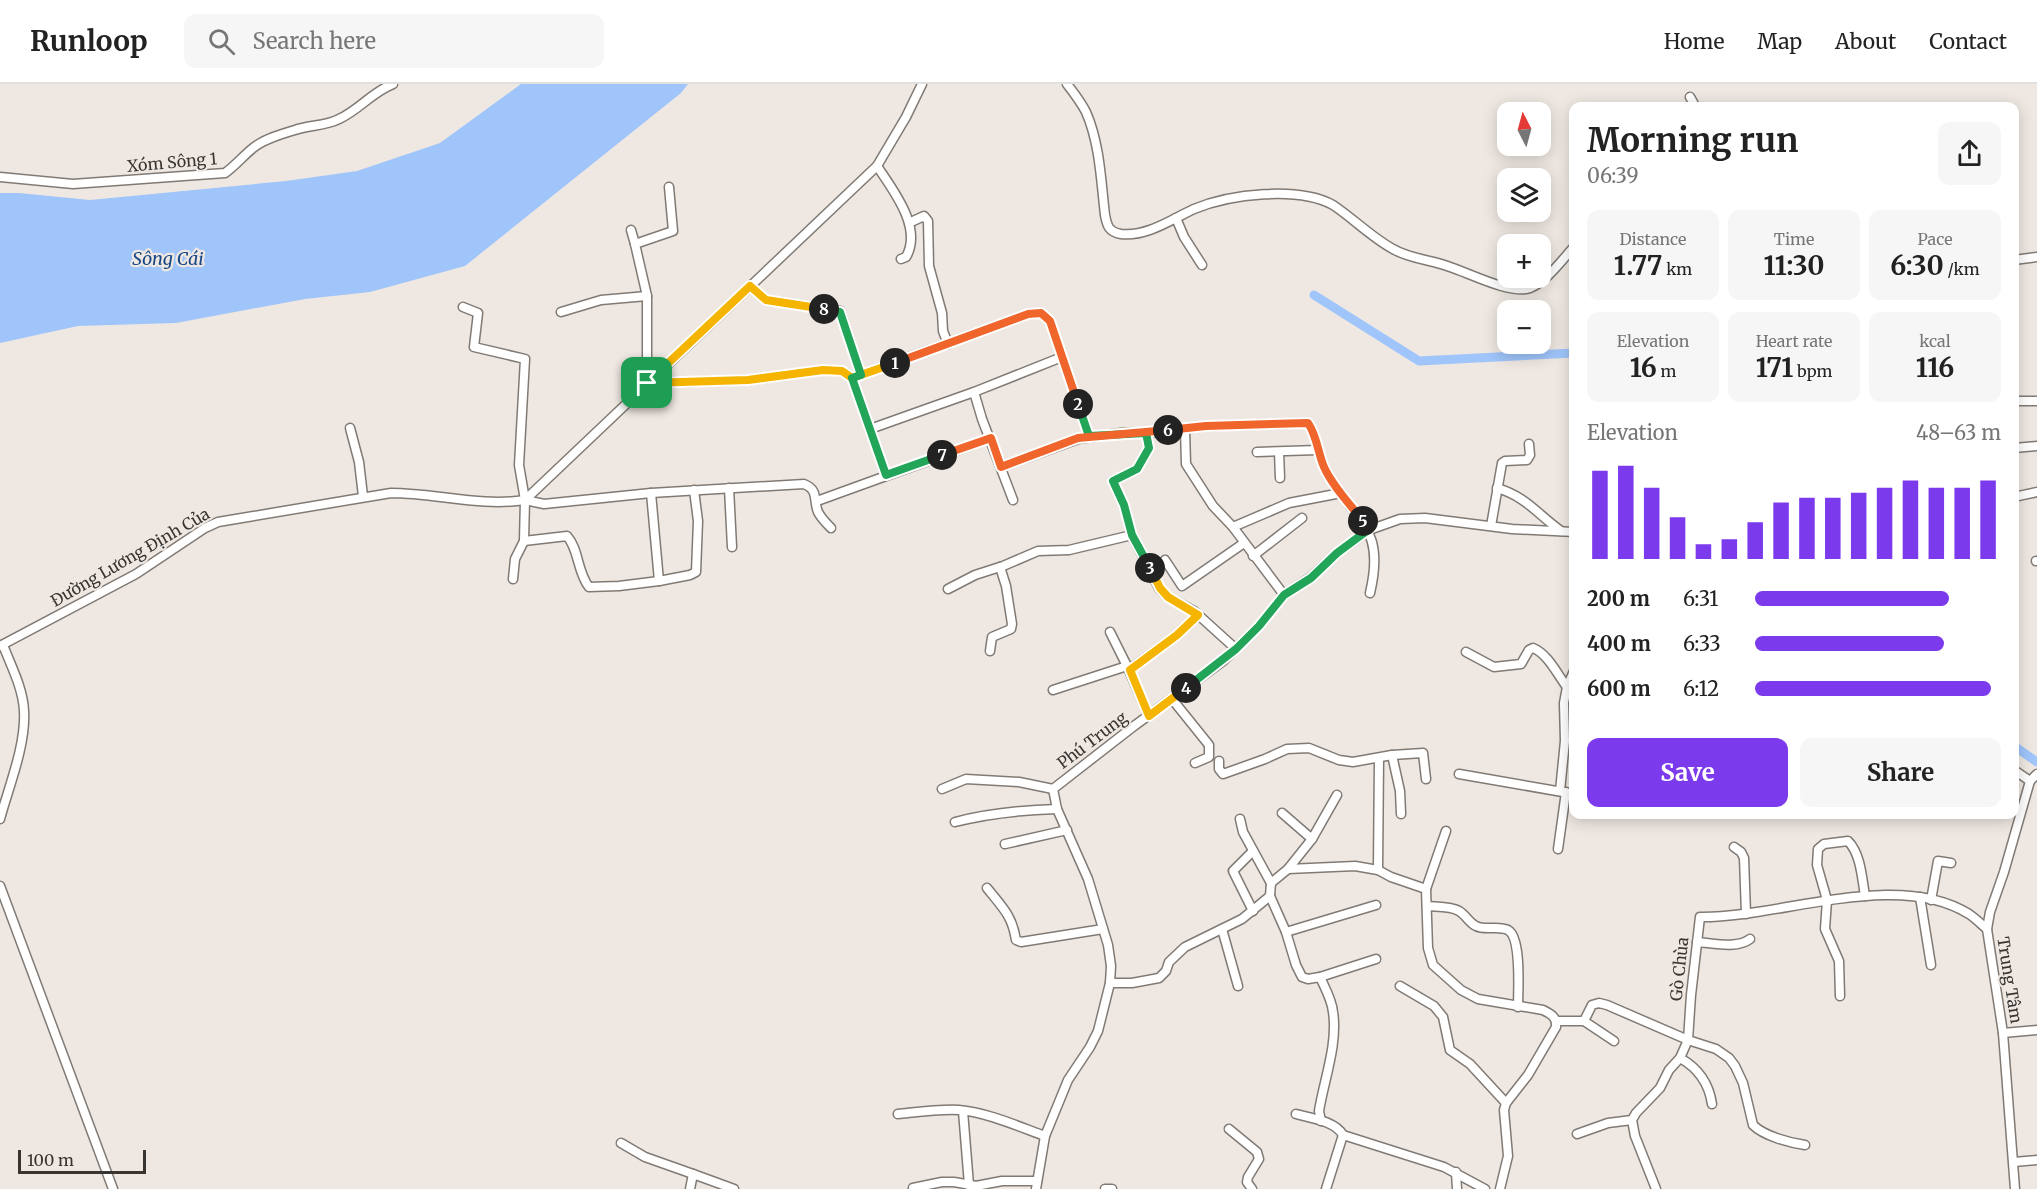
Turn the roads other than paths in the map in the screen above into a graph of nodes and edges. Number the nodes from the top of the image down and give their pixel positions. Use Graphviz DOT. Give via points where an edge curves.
graph roads {
  1 [pos="393,84"];
  2 [pos="921,84"];
  3 [pos="1067,84"];
  4 [pos="378,87"];
  5 [pos="1690,97"];
  6 [pos="1693,102"];
  7 [pos="877,166"];
  8 [pos="0,177"];
  9 [pos="669,187"];
  10 [pos="1176,218"];
  11 [pos="910,222"];
  12 [pos="631,230"];
  13 [pos="635,244"];
  14 [pos="1569,252"];
  15 [pos="2037,257"];
  16 [pos="901,259"];
  17 [pos="2019,259"];
  18 [pos="1202,265"];
  19 [pos="750,286"];
  20 [pos="647,296"];
  21 [pos="464,307"];
  22 [pos="561,312"];
  23 [pos="948,344"];
  24 [pos="1062,357"];
  25 [pos="856,377"];
  26 [pos="647,383"];
  27 [pos="974,392"];
  28 [pos="2019,401"];
  29 [pos="2037,401"];
  30 [pos="350,428"];
  31 [pos="870,429"];
  32 [pos="1185,429"];
  33 [pos="1146,433"];
  34 [pos="1089,436"];
  35 [pos="991,438"];
  36 [pos="1529,444"];
  37 [pos="2037,446"];
  38 [pos="2019,448"];
  39 [pos="1318,450"];
  40 [pos="1257,452"];
  41 [pos="1279,452"];
  42 [pos="1001,467"];
  43 [pos="886,475"];
  44 [pos="1280,478"];
  45 [pos="729,488"];
  46 [pos="1497,488"];
  47 [pos="694,490"];
  48 [pos="2037,492"];
  49 [pos="651,493"];
  50 [pos="1341,493"];
  51 [pos="363,496"];
  52 [pos="2019,496"];
  53 [pos="525,500"];
  54 [pos="1013,500"];
  55 [pos="817,501"];
  56 [pos="1302,518"];
  57 [pos="1491,526"];
  58 [pos="1233,527"];
  59 [pos="831,528"];
  60 [pos="1368,530"];
  61 [pos="1562,531"];
  62 [pos="1569,532"];
  63 [pos="1132,535"];
  64 [pos="524,541"];
  65 [pos="1244,543"];
  66 [pos="732,547"];
  67 [pos="1253,556"];
  68 [pos="1165,560"];
  69 [pos="1000,567"];
  70 [pos="513,579"];
  71 [pos="659,581"];
  72 [pos="948,589"];
  73 [pos="1370,593"];
  74 [pos="1284,595"];
  75 [pos="1198,615"];
  76 [pos="1110,632"];
  77 [pos="1,647"];
  78 [pos="1236,649"];
  79 [pos="990,651"];
  80 [pos="1466,652"];
  81 [pos="1128,668"];
  82 [pos="1569,682"];
  83 [pos="1567,687"];
  84 [pos="1053,690"];
  85 [pos="1172,699"];
  86 [pos="1149,716"];
  87 [pos="1392,755"];
  88 [pos="1379,758"];
  89 [pos="1220,761"];
  90 [pos="1196,763"];
  91 [pos="2019,772"];
  92 [pos="1460,774"];
  93 [pos="2034,777"];
  94 [pos="1426,779"];
  95 [pos="942,789"];
  96 [pos="1053,789"];
  97 [pos="1566,792"];
  98 [pos="1337,795"];
  99 [pos="1058,809"];
  100 [pos="1282,813"];
  101 [pos="1401,814"];
  102 [pos="0,819"];
  103 [pos="1240,819"];
  104 [pos="955,822"];
  105 [pos="1067,830"];
  106 [pos="1446,831"];
  107 [pos="1312,839"];
  108 [pos="1005,844"];
  109 [pos="1734,847"];
  110 [pos="1558,849"];
  111 [pos="1253,851"];
  112 [pos="1952,863"];
  113 [pos="1288,869"];
  114 [pos="1378,870"];
  115 [pos="1271,883"];
  116 [pos="0,886"];
  117 [pos="987,888"];
  118 [pos="1426,889"];
  119 [pos="1270,896"];
  120 [pos="1865,896"];
  121 [pos="1920,897"];
  122 [pos="1827,900"];
  123 [pos="1931,900"];
  124 [pos="1376,905"];
  125 [pos="1427,906"];
  126 [pos="1253,911"];
  127 [pos="1746,915"];
  128 [pos="1104,929"];
  129 [pos="1222,929"];
  130 [pos="1987,929"];
  131 [pos="1286,932"];
  132 [pos="1750,939"];
  133 [pos="1697,942"];
  134 [pos="1377,959"];
  135 [pos="1931,965"];
  136 [pos="1320,977"];
  137 [pos="1110,983"];
  138 [pos="1238,986"];
  139 [pos="1400,986"];
  140 [pos="1840,996"];
  141 [pos="1518,1007"];
  142 [pos="1557,1021"];
  143 [pos="1584,1021"];
  144 [pos="2037,1030"];
  145 [pos="2003,1033"];
  146 [pos="1688,1040"];
  147 [pos="1614,1041"];
  148 [pos="1680,1058"];
  149 [pos="1506,1103"];
  150 [pos="1712,1104"];
  151 [pos="963,1110"];
  152 [pos="898,1114"];
  153 [pos="1296,1114"];
  154 [pos="1632,1120"];
  155 [pos="1321,1121"];
  156 [pos="1229,1129"];
  157 [pos="1577,1134"];
  158 [pos="1343,1135"];
  159 [pos="1045,1136"];
  160 [pos="621,1143"];
  161 [pos="1805,1145"];
  162 [pos="2037,1160"];
  163 [pos="2013,1162"];
  164 [pos="1456,1172"];
  165 [pos="693,1174"];
  166 [pos="969,1185"];
  167 [pos="1036,1185"];
  168 [pos="912,1188"];
  169 [pos="113,1189"];
  170 [pos="690,1189"];
  171 [pos="734,1189"];
  172 [pos="1105,1189"];
  173 [pos="1112,1189"];
  174 [pos="1252,1189"];
  175 [pos="1326,1189"];
  176 [pos="1457,1189"];
  177 [pos="1485,1189"];
  178 [pos="1500,1189"];
  179 [pos="1656,1189"];
  180 [pos="2015,1189"];
  1 -- 4 [label="street, Xóm Sông 1"];
  2 -- 7 [label="street"];
  3 -- 10 [label="street" via="1084,109 1095,141 1107,227 1122,234 1135,233"];
  4 -- 8 [label="street, Xóm Sông 1" via="350,113 332,123 298,128 261,143 225,173 73,184"];
  5 -- 6 [label="street"];
  7 -- 11 [label="street"];
  7 -- 19 [label="street"];
  9 -- 13 [label="street" via="673,231"];
  10 -- 14 [label="street" via="1197,208 1243,197 1284,194 1324,200 1393,249 1522,290 1539,282"];
  10 -- 18 [label="street"];
  11 -- 16 [label="street" via="910,250"];
  11 -- 23 [label="street" via="924,216 928,220 929,266"];
  12 -- 13 [label="street"];
  13 -- 20 [label="street"];
  15 -- 17 [label="street"];
  19 -- 25 [label="street" via="766,300 840,312"];
  19 -- 26 [label="street"];
  20 -- 22 [label="street" via="601,300"];
  20 -- 26 [label="street"];
  21 -- 53 [label="street" via="478,313 474,347 525,359 519,465"];
  23 -- 24 [label="street" via="1028,314 1041,313 1050,321"];
  23 -- 25 [label="street"];
  24 -- 27 [label="street"];
  24 -- 34 [label="street"];
  25 -- 26 [label="street" via="823,370 748,380"];
  25 -- 31 [label="street"];
  26 -- 53 [label="street"];
  27 -- 31 [label="street"];
  27 -- 35 [label="street"];
  28 -- 29 [label="street"];
  30 -- 51 [label="street" via="360,462"];
  31 -- 43 [label="street"];
  32 -- 33 [label="street"];
  32 -- 39 [label="street" via="1308,423"];
  32 -- 58 [label="street" via="1186,464 1212,506"];
  33 -- 34 [label="street"];
  33 -- 63 [label="street" via="1149,448 1137,469 1113,481"];
  34 -- 42 [label="street"];
  35 -- 42 [label="street"];
  35 -- 43 [label="street"];
  36 -- 46 [label="street" via="1527,460 1502,464"];
  37 -- 38 [label="street"];
  39 -- 41 [label="street"];
  39 -- 50 [label="street" via="1325,470"];
  40 -- 41 [label="street"];
  41 -- 44 [label="street"];
  42 -- 54 [label="street"];
  43 -- 55 [label="street"];
  45 -- 47 [label="street, Đường Lương Định Của"];
  45 -- 55 [label="street, Đường Lương Định Của" via="804,484 816,494"];
  45 -- 66 [label="street"];
  46 -- 57 [label="street"];
  46 -- 61 [label="street" via="1514,493"];
  47 -- 49 [label="street, Đường Lương Định Của"];
  47 -- 71 [label="street" via="698,521 696,572"];
  48 -- 52 [label="street"];
  49 -- 53 [label="street, Đường Lương Định Của" via="543,504"];
  49 -- 71 [label="street"];
  50 -- 58 [label="street" via="1289,503"];
  50 -- 60 [label="street"];
  51 -- 53 [label="street, Đường Lương Định Của" via="412,493 492,502"];
  51 -- 77 [label="street, Đường Lương Định Của" via="218,522 136,574"];
  53 -- 64 [label="street"];
  55 -- 59 [label="street" via="820,517"];
  56 -- 67 [label="street"];
  57 -- 60 [label="street, Phú Trung" via="1411,518 1389,521"];
  57 -- 61 [label="street, Phú Trung"];
  58 -- 65 [label="street"];
  60 -- 73 [label="street" via="1376,555"];
  60 -- 74 [label="street, Phú Trung" via="1311,578"];
  61 -- 62 [label="street, Phú Trung"];
  63 -- 69 [label="street" via="1069,550 1038,551"];
  63 -- 75 [label="street" via="1160,588"];
  64 -- 70 [label="street" via="515,559"];
  64 -- 71 [label="street" via="567,536 589,587"];
  65 -- 67 [label="street"];
  65 -- 68 [label="street" via="1182,586"];
  67 -- 74 [label="street"];
  69 -- 72 [label="street"];
  69 -- 79 [label="street" via="1012,624 1011,629 992,637"];
  74 -- 78 [label="street, Phú Trung"];
  75 -- 78 [label="street"];
  75 -- 81 [label="street" via="1177,635"];
  76 -- 81 [label="street"];
  77 -- 102 [label="street" via="20,690 24,711 22,737"];
  78 -- 85 [label="street, Phú Trung"];
  80 -- 83 [label="street" via="1497,667 1521,664 1529,650 1536,649"];
  81 -- 84 [label="street"];
  81 -- 86 [label="street"];
  82 -- 83 [label="street"];
  83 -- 97 [label="street"];
  85 -- 86 [label="street, Phú Trung"];
  85 -- 90 [label="street" via="1209,745 1209,758"];
  86 -- 96 [label="street, Phú Trung"];
  87 -- 88 [label="street"];
  87 -- 94 [label="street" via="1424,753"];
  87 -- 101 [label="street"];
  88 -- 89 [label="street" via="1353,762 1309,748 1287,749 1223,774"];
  88 -- 114 [label="street"];
  91 -- 93 [label="street"];
  92 -- 97 [label="street"];
  93 -- 130 [label="street, Trung Tâm"];
  95 -- 96 [label="street" via="966,779 1019,782"];
  96 -- 99 [label="street, Phú Trung"];
  97 -- 110 [label="street"];
  98 -- 107 [label="street"];
  99 -- 104 [label="street" via="998,813"];
  99 -- 105 [label="street, Phú Trung"];
  100 -- 107 [label="street"];
  103 -- 111 [label="street"];
  105 -- 108 [label="street"];
  105 -- 128 [label="street, Phú Trung"];
  106 -- 118 [label="street"];
  107 -- 113 [label="street"];
  109 -- 127 [label="street" via="1744,858"];
  111 -- 115 [label="street"];
  111 -- 126 [label="street" via="1233,871"];
  112 -- 123 [label="street" via="1938,861"];
  113 -- 114 [label="street" via="1355,866"];
  113 -- 115 [label="street"];
  114 -- 118 [label="street"];
  115 -- 119 [label="street"];
  116 -- 169 [label="street"];
  117 -- 128 [label="street" via="1010,916 1016,940 1021,942"];
  118 -- 125 [label="street"];
  119 -- 126 [label="street"];
  119 -- 131 [label="street"];
  120 -- 121 [label="street, Gò Chùa"];
  120 -- 122 [label="street, Gò Chùa"];
  120 -- 122 [label="street" via="1851,843 1824,844 1818,849 1817,865"];
  121 -- 123 [label="street, Gò Chùa"];
  121 -- 135 [label="street"];
  122 -- 127 [label="street, Gò Chùa"];
  122 -- 140 [label="street" via="1826,929 1839,961"];
  123 -- 130 [label="street, Gò Chùa" via="1970,914"];
  124 -- 131 [label="street"];
  125 -- 141 [label="street" via="1428,948 1433,965 1473,997"];
  125 -- 141 [label="street" via="1457,909 1475,926 1512,934 1516,941"];
  126 -- 129 [label="street"];
  127 -- 133 [label="street, Gò Chùa" via="1700,918"];
  128 -- 137 [label="street, Phú Trung" via="1110,954"];
  129 -- 137 [label="street" via="1185,947 1159,978"];
  129 -- 138 [label="street"];
  130 -- 145 [label="street, Trung Tâm"];
  131 -- 136 [label="street" via="1302,977"];
  132 -- 133 [label="street" via="1737,944"];
  133 -- 146 [label="street, Gò Chùa"];
  134 -- 136 [label="street"];
  136 -- 155 [label="street" via="1330,1000 1334,1026 1319,1111"];
  137 -- 159 [label="street, Phú Trung" via="1098,1031 1068,1080"];
  139 -- 149 [label="street" via="1434,1005 1443,1017 1450,1050 1470,1064"];
  141 -- 142 [label="street" via="1544,1010"];
  142 -- 143 [label="street"];
  142 -- 149 [label="street" via="1528,1075"];
  143 -- 146 [label="street" via="1592,1005 1607,1005"];
  143 -- 147 [label="street"];
  144 -- 145 [label="street"];
  145 -- 163 [label="street, Trung Tâm"];
  146 -- 148 [label="street, Gò Chùa"];
  146 -- 161 [label="street" via="1716,1049 1729,1058 1743,1083 1758,1130"];
  148 -- 150 [label="street" via="1701,1076"];
  148 -- 154 [label="street, Gò Chùa" via="1654,1097"];
  149 -- 178 [label="street" via="1508,1156"];
  151 -- 152 [label="street"];
  151 -- 159 [label="street"];
  151 -- 166 [label="street"];
  153 -- 155 [label="street"];
  154 -- 157 [label="street" via="1608,1123"];
  154 -- 179 [label="street"];
  155 -- 158 [label="street" via="1340,1129"];
  156 -- 174 [label="street" via="1260,1159 1248,1177"];
  158 -- 164 [label="street"];
  158 -- 175 [label="street"];
  159 -- 167 [label="street, Phú Trung"];
  160 -- 165 [label="street" via="645,1157"];
  162 -- 163 [label="street"];
  163 -- 180 [label="street, Trung Tâm"];
  164 -- 176 [label="street"];
  164 -- 177 [label="street"];
  165 -- 170 [label="street"];
  165 -- 171 [label="street"];
  166 -- 167 [label="street" via="1002,1181"];
  166 -- 168 [label="street" via="942,1182"];
  172 -- 173 [label="street"];
}
